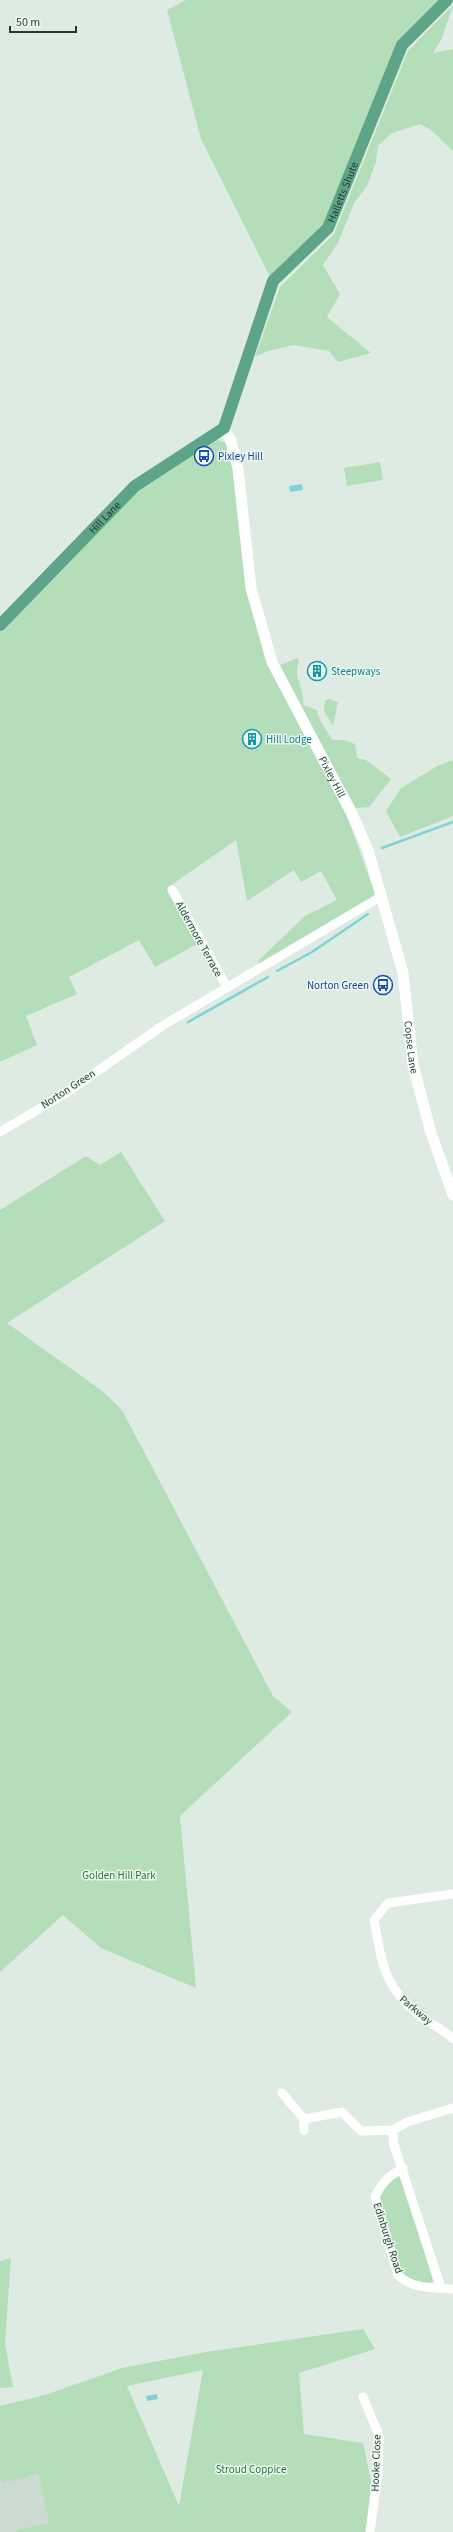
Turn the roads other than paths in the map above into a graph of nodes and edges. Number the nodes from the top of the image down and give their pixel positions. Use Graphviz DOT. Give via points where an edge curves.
graph roads {
  1 [pos="447,0"];
  2 [pos="224,428"];
  3 [pos="0,626"];
  4 [pos="172,890"];
  5 [pos="382,896"];
  6 [pos="227,987"];
  7 [pos="0,1132"];
  8 [pos="453,1195"];
  9 [pos="453,1894"];
  10 [pos="453,2039"];
  11 [pos="282,2093"];
  12 [pos="453,2108"];
  13 [pos="304,2119"];
  14 [pos="304,2130"];
  15 [pos="393,2130"];
  16 [pos="403,2168"];
  17 [pos="441,2288"];
  18 [pos="453,2289"];
  19 [pos="363,2397"];
  20 [pos="370,2532"];
  1 -- 2 [label="main road, Halletts Shute" via="402,45 328,228 273,281"];
  2 -- 3 [label="main road, Hill Lane" via="134,486"];
  2 -- 5 [label="street, Pixley Hill" via="231,441 238,469 251,588 272,662 352,814 368,850"];
  4 -- 6 [label="street, Aldermore Terrace"];
  5 -- 6 [label="street, Norton Green"];
  5 -- 8 [label="street, Copse Lane" via="403,973 413,1065 431,1133"];
  6 -- 7 [label="street, Norton Green" via="162,1026 66,1093"];
  9 -- 10 [label="street, Parkway" via="388,1903 374,1920 382,1963 395,1992 421,2017"];
  11 -- 13 [label="street"];
  12 -- 15 [label="street" via="407,2122"];
  13 -- 14 [label="street"];
  13 -- 15 [label="street" via="342,2112 362,2131"];
  15 -- 16 [label="street" via="393,2142"];
  16 -- 17 [label="street"];
  16 -- 17 [label="street, Edinburgh Road" via="388,2176 380,2185 375,2197 398,2275 404,2281"];
  17 -- 18 [label="street, Edinburgh Road"];
  19 -- 20 [label="street, Hooke Close" via="379,2435 378,2473"];
}
